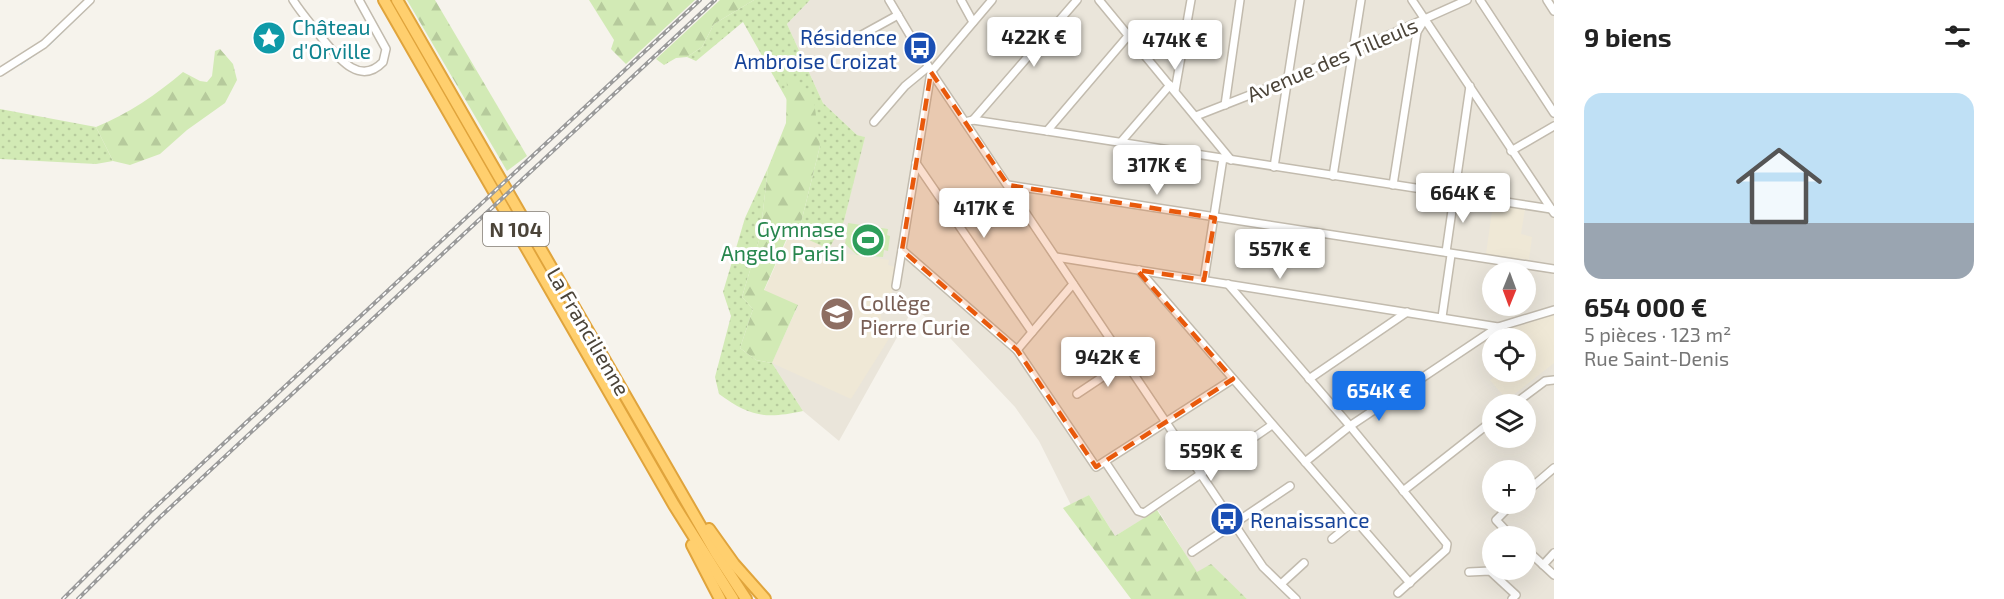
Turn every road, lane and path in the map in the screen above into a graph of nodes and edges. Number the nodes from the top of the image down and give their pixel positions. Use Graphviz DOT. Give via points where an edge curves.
graph roads {
  1 [pos="90,0"];
  2 [pos="293,0"];
  3 [pos="359,0"];
  4 [pos="384,0"];
  5 [pos="397,0"];
  6 [pos="889,0"];
  7 [pos="961,0"];
  8 [pos="992,0"];
  9 [pos="1077,0"];
  10 [pos="1099,0"];
  11 [pos="1190,0"];
  12 [pos="1240,0"];
  13 [pos="1300,0"];
  14 [pos="1361,0"];
  15 [pos="1412,0"];
  16 [pos="1467,0"];
  17 [pos="1480,0"];
  18 [pos="1547,0"];
  19 [pos="1554,11"];
  20 [pos="898,15"];
  21 [pos="1425,19"];
  22 [pos="973,22"];
  23 [pos="1128,36"];
  24 [pos="849,42"];
  25 [pos="1353,51"];
  26 [pos="930,70"];
  27 [pos="0,72"];
  28 [pos="1288,80"];
  29 [pos="1470,86"];
  30 [pos="1172,88"];
  31 [pos="1225,105"];
  32 [pos="1554,113"];
  33 [pos="1196,116"];
  34 [pos="969,121"];
  35 [pos="874,122"];
  36 [pos="1554,126"];
  37 [pos="1047,131"];
  38 [pos="1120,143"];
  39 [pos="1511,151"];
  40 [pos="1227,159"];
  41 [pos="916,163"];
  42 [pos="1274,167"];
  43 [pos="1333,176"];
  44 [pos="1393,185"];
  45 [pos="1008,186"];
  46 [pos="1454,195"];
  47 [pos="1552,211"];
  48 [pos="1215,218"];
  49 [pos="902,250"];
  50 [pos="1449,253"];
  51 [pos="1056,257"];
  52 [pos="1554,269"];
  53 [pos="1139,270"];
  54 [pos="1204,280"];
  55 [pos="1073,284"];
  56 [pos="1228,284"];
  57 [pos="896,286"];
  58 [pos="1554,310"];
  59 [pos="1407,312"];
  60 [pos="1442,317"];
  61 [pos="1498,327"];
  62 [pos="1032,333"];
  63 [pos="1017,350"];
  64 [pos="1125,362"];
  65 [pos="1233,379"];
  66 [pos="1309,379"];
  67 [pos="1554,380"];
  68 [pos="1077,394"];
  69 [pos="1528,394"];
  70 [pos="1166,422"];
  71 [pos="1272,425"];
  72 [pos="1350,426"];
  73 [pos="1482,429"];
  74 [pos="1106,462"];
  75 [pos="1305,462"];
  76 [pos="667,466"];
  77 [pos="1554,468"];
  78 [pos="1201,474"];
  79 [pos="1536,483"];
  80 [pos="1290,486"];
  81 [pos="1403,491"];
  82 [pos="674,505"];
  83 [pos="1502,514"];
  84 [pos="1353,520"];
  85 [pos="1234,523"];
  86 [pos="1502,526"];
  87 [pos="1332,539"];
  88 [pos="1192,552"];
  89 [pos="1554,553"];
  90 [pos="1536,558"];
  91 [pos="1304,563"];
  92 [pos="1544,565"];
  93 [pos="1469,572"];
  94 [pos="1554,575"];
  95 [pos="1410,583"];
  96 [pos="1281,584"];
  97 [pos="1398,593"];
  98 [pos="720,599"];
  99 [pos="733,599"];
  100 [pos="746,599"];
  101 [pos="765,599"];
  102 [pos="1296,599"];
  103 [pos="1512,599"];
  1 -- 27 [label="street" via="44,44"];
  2 -- 3 [label="street" via="343,64 361,72 383,62 386,49"];
  4 -- 82 [label="highway, La Francilienne / N 104"];
  5 -- 76 [label="highway, La Francilienne / N 104"];
  6 -- 20 [label="street"];
  7 -- 22 [label="street"];
  8 -- 22 [label="street"];
  9 -- 34 [label="street"];
  10 -- 23 [label="street"];
  11 -- 30 [label="street"];
  12 -- 31 [label="street"];
  13 -- 28 [label="street"];
  14 -- 25 [label="street"];
  15 -- 21 [label="street"];
  16 -- 21 [label="street, Avenue des Tilleuls"];
  17 -- 32 [label="street"];
  18 -- 19 [label="street"];
  20 -- 24 [label="street"];
  20 -- 26 [label="street"];
  21 -- 25 [label="street, Avenue des Tilleuls"];
  21 -- 29 [label="street"];
  21 -- 44 [label="street" via="1417,32"];
  22 -- 26 [label="street"];
  23 -- 30 [label="street"];
  23 -- 37 [label="street"];
  25 -- 28 [label="street, Avenue des Tilleuls"];
  25 -- 43 [label="street"];
  26 -- 34 [label="street"];
  26 -- 35 [label="street" via="904,86"];
  26 -- 41 [label="street"];
  28 -- 31 [label="street, Avenue des Tilleuls"];
  28 -- 42 [label="street"];
  29 -- 39 [label="street"];
  29 -- 46 [label="street"];
  30 -- 33 [label="street"];
  30 -- 38 [label="street"];
  31 -- 33 [label="street, Avenue des Tilleuls"];
  33 -- 40 [label="street"];
  34 -- 37 [label="street"];
  34 -- 45 [label="street"];
  36 -- 39 [label="street"];
  37 -- 38 [label="street"];
  38 -- 40 [label="street"];
  39 -- 47 [label="street"];
  40 -- 42 [label="street"];
  40 -- 48 [label="street"];
  41 -- 49 [label="street"];
  41 -- 62 [label="street"];
  42 -- 43 [label="street"];
  43 -- 44 [label="street"];
  44 -- 46 [label="street"];
  45 -- 48 [label="street"];
  45 -- 51 [label="street"];
  46 -- 47 [label="street"];
  46 -- 50 [label="street"];
  48 -- 50 [label="street"];
  48 -- 54 [label="street"];
  49 -- 57 [label="street"];
  49 -- 63 [label="street"];
  50 -- 52 [label="street"];
  50 -- 60 [label="street"];
  51 -- 53 [label="street"];
  51 -- 55 [label="street"];
  53 -- 54 [label="street"];
  53 -- 65 [label="street"];
  54 -- 56 [label="street"];
  55 -- 62 [label="street"];
  55 -- 64 [label="street"];
  56 -- 59 [label="street"];
  56 -- 66 [label="street"];
  58 -- 61 [label="street"];
  59 -- 60 [label="street"];
  59 -- 66 [label="street"];
  60 -- 61 [label="street"];
  61 -- 72 [label="street"];
  62 -- 63 [label="street"];
  63 -- 74 [label="street" via="1096,467"];
  64 -- 68 [label="street"];
  64 -- 70 [label="street"];
  65 -- 70 [label="street"];
  65 -- 71 [label="street"];
  66 -- 72 [label="street"];
  67 -- 69 [label="street" via="1545,381"];
  70 -- 74 [label="street"];
  70 -- 78 [label="street"];
  71 -- 75 [label="street"];
  71 -- 78 [label="street"];
  72 -- 75 [label="street"];
  72 -- 81 [label="street"];
  73 -- 81 [label="street"];
  74 -- 78 [label="street" via="1140,513"];
  75 -- 84 [label="street"];
  76 -- 100 [label="highway, La Francilienne / N 104"];
  76 -- 101 [label="highway" via="734,564"];
  77 -- 79 [label="street"];
  78 -- 85 [label="street"];
  80 -- 85 [label="street"];
  81 -- 95 [label="street" via="1448,546"];
  82 -- 98 [label="highway" via="673,510"];
  82 -- 99 [label="highway, La Francilienne / N 104"];
  83 -- 86 [label="street" via="1496,520"];
  84 -- 87 [label="street"];
  84 -- 95 [label="street"];
  85 -- 88 [label="street"];
  85 -- 96 [label="street" via="1263,567"];
  89 -- 92 [label="street"];
  90 -- 92 [label="street"];
  91 -- 96 [label="street"];
  92 -- 94 [label="street"];
  93 -- 103 [label="street" via="1490,571 1516,594"];
  95 -- 97 [label="street"];
  96 -- 102 [label="street"];
}
